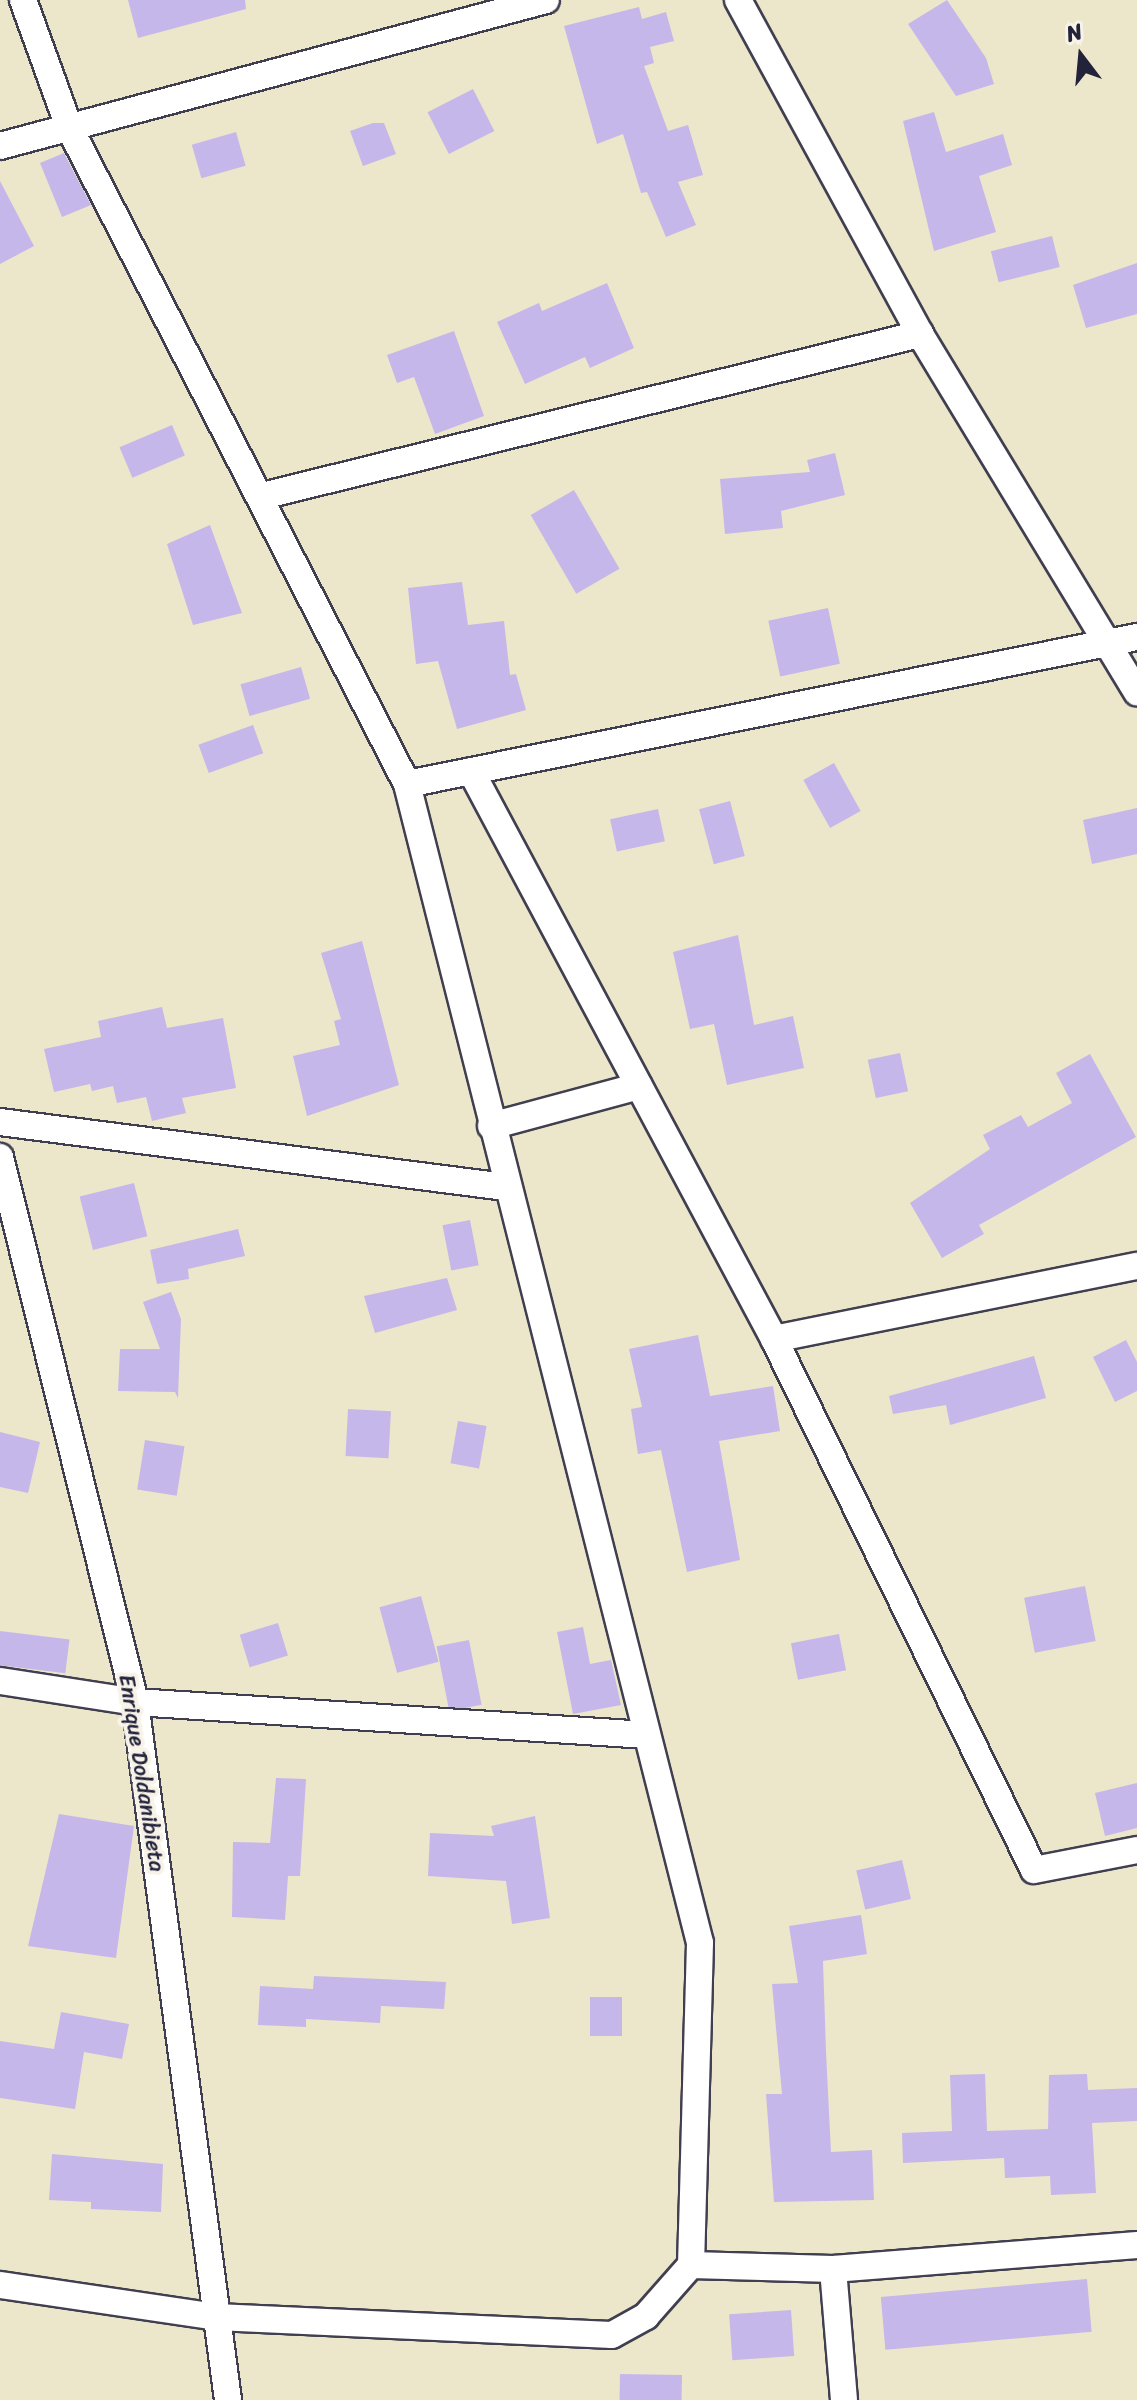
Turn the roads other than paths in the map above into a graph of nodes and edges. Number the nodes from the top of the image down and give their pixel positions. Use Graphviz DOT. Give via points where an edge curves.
graph roads {
  1 [pos="23,0"];
  2 [pos="546,0"];
  3 [pos="738,0"];
  4 [pos="69,127"];
  5 [pos="0,146"];
  6 [pos="920,334"];
  7 [pos="262,496"];
  8 [pos="1137,637"];
  9 [pos="1110,643"];
  10 [pos="1137,693"];
  11 [pos="471,771"];
  12 [pos="407,784"];
  13 [pos="639,1086"];
  14 [pos="0,1122"];
  15 [pos="491,1126"];
  16 [pos="0,1157"];
  17 [pos="505,1187"];
  18 [pos="1137,1266"];
  19 [pos="774,1339"];
  20 [pos="0,1681"];
  21 [pos="135,1702"];
  22 [pos="646,1735"];
  23 [pos="1137,1850"];
  24 [pos="1137,2245"];
  25 [pos="691,2265"];
  26 [pos="833,2269"];
  27 [pos="0,2285"];
  28 [pos="216,2317"];
  29 [pos="228,2400"];
  30 [pos="844,2400"];
  1 -- 4 [label="street"];
  2 -- 4 [label="street"];
  3 -- 6 [label="street"];
  4 -- 5 [label="street"];
  4 -- 7 [label="street"];
  6 -- 7 [label="street"];
  6 -- 9 [label="street"];
  7 -- 12 [label="street"];
  8 -- 9 [label="street"];
  9 -- 10 [label="street"];
  9 -- 11 [label="street"];
  11 -- 12 [label="street"];
  11 -- 13 [label="street"];
  12 -- 15 [label="street"];
  13 -- 15 [label="street"];
  13 -- 19 [label="street"];
  14 -- 17 [label="street"];
  15 -- 17 [label="street"];
  16 -- 21 [label="street, Enrique Doldanibieta"];
  17 -- 22 [label="street"];
  18 -- 19 [label="street"];
  19 -- 23 [label="street" via="1034,1870"];
  20 -- 21 [label="street"];
  21 -- 22 [label="street"];
  21 -- 28 [label="street, Enrique Doldanibieta"];
  22 -- 25 [label="street" via="700,1943"];
  24 -- 26 [label="street"];
  25 -- 26 [label="street"];
  25 -- 28 [label="street" via="646,2316 612,2335"];
  26 -- 30 [label="street"];
  27 -- 28 [label="street"];
  28 -- 29 [label="street, Enrique Doldanibieta"];
}
